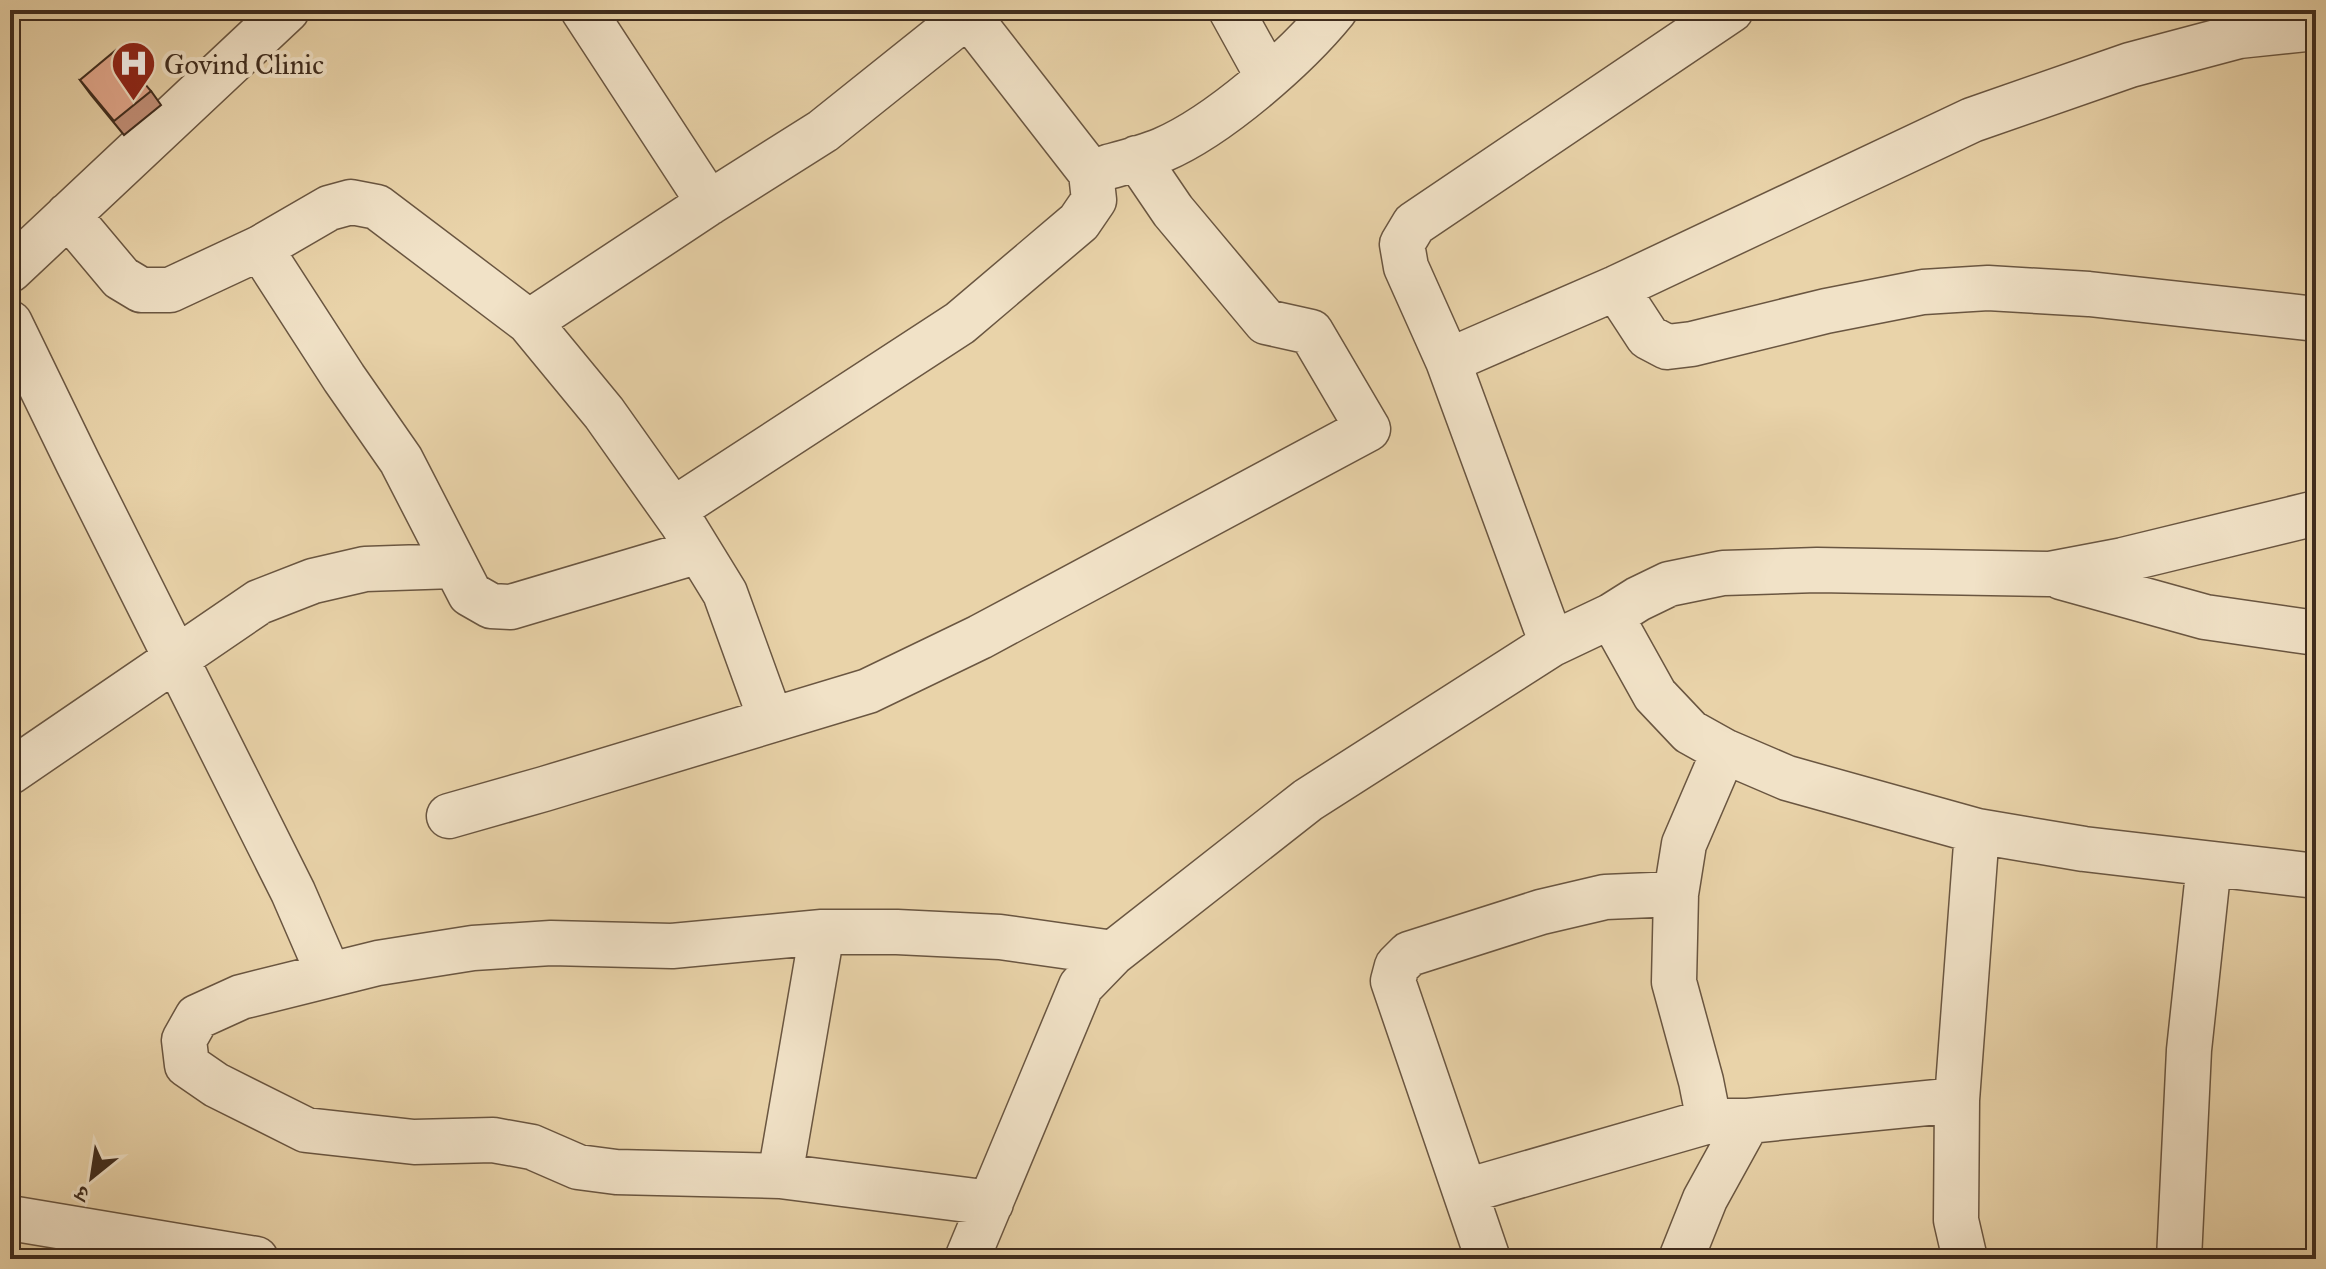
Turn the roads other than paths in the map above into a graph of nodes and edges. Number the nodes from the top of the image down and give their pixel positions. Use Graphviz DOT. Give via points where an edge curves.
graph roads {
  1 [pos="287,10"];
  2 [pos="583,10"];
  3 [pos="1231,10"];
  4 [pos="1335,10"];
  5 [pos="1731,10"];
  6 [pos="966,12"];
  7 [pos="2316,28"];
  8 [pos="1268,77"];
  9 [pos="1137,158"];
  10 [pos="1091,173"];
  11 [pos="709,203"];
  12 [pos="68,215"];
  13 [pos="260,248"];
  14 [pos="10,270"];
  15 [pos="1616,288"];
  16 [pos="2316,319"];
  17 [pos="529,322"];
  18 [pos="10,323"];
  19 [pos="1448,361"];
  20 [pos="673,510"];
  21 [pos="2316,513"];
  22 [pos="699,551"];
  23 [pos="454,566"];
  24 [pos="2049,574"];
  25 [pos="1611,616"];
  26 [pos="2316,633"];
  27 [pos="1552,644"];
  28 [pos="176,660"];
  29 [pos="771,720"];
  30 [pos="1724,751"];
  31 [pos="13,763"];
  32 [pos="449,816"];
  33 [pos="1977,831"];
  34 [pos="2209,864"];
  35 [pos="2316,876"];
  36 [pos="1676,894"];
  37 [pos="822,932"];
  38 [pos="1113,953"];
  39 [pos="329,975"];
  40 [pos="1957,1100"];
  41 [pos="1728,1121"];
  42 [pos="780,1176"];
  43 [pos="1466,1191"];
  44 [pos="991,1203"];
  45 [pos="10,1218"];
  46 [pos="256,1259"];
  47 [pos="967,1259"];
  48 [pos="1488,1259"];
  49 [pos="1681,1259"];
  50 [pos="1965,1259"];
  51 [pos="2179,1259"];
  1 -- 12 [label="street"];
  2 -- 11 [label="street"];
  3 -- 8 [label="street"];
  4 -- 8 [label="street"];
  5 -- 19 [label="street" via="1414,224 1402,244 1406,267"];
  6 -- 10 [label="street"];
  6 -- 11 [label="street" via="823,131"];
  7 -- 15 [label="street" via="2239,36 2130,65 1972,120"];
  8 -- 9 [label="street" via="1202,128"];
  9 -- 10 [label="street"];
  9 -- 29 [label="street" via="1173,211 1266,322 1311,332 1368,429 980,637 868,691"];
  10 -- 20 [label="street" via="1094,200 1079,222 960,323"];
  11 -- 17 [label="street"];
  12 -- 13 [label="street" via="121,278 141,290 170,290"];
  12 -- 14 [label="street"];
  13 -- 17 [label="street" via="329,208 351,202 377,207"];
  13 -- 23 [label="street" via="401,460"];
  15 -- 16 [label="street" via="1648,337 1667,347 1923,292 1988,288"];
  15 -- 19 [label="street"];
  17 -- 20 [label="street" via="604,413"];
  18 -- 28 [label="street"];
  19 -- 27 [label="street"];
  20 -- 22 [label="street"];
  21 -- 24 [label="street"];
  22 -- 23 [label="street" via="511,607 491,606 470,594"];
  22 -- 29 [label="street" via="725,593"];
  23 -- 28 [label="street" via="365,569 313,581 259,602"];
  24 -- 25 [label="street" via="1723,573 1669,584"];
  24 -- 26 [label="street" via="2205,617"];
  25 -- 27 [label="street"];
  25 -- 30 [label="street" via="1655,695 1690,732"];
  27 -- 38 [label="street" via="1308,800"];
  28 -- 31 [label="street"];
  28 -- 39 [label="street"];
  29 -- 32 [label="street"];
  30 -- 33 [label="street" via="1787,778"];
  30 -- 36 [label="street" via="1684,844"];
  33 -- 34 [label="street"];
  33 -- 40 [label="street"];
  34 -- 35 [label="street"];
  34 -- 51 [label="street" via="2189,1050"];
  36 -- 41 [label="street" via="1674,982 1701,1081"];
  36 -- 43 [label="street" via="1605,897 1541,912 1409,954 1397,966 1393,981"];
  37 -- 38 [label="street" via="1000,937"];
  37 -- 39 [label="street" via="672,946 551,943 473,948"];
  37 -- 42 [label="street"];
  38 -- 44 [label="street" via="1081,986"];
  39 -- 42 [label="street" via="241,997 197,1017 184,1040 187,1065 306,1130 414,1142 493,1140 532,1147 578,1167 616,1172"];
  40 -- 41 [label="street"];
  40 -- 50 [label="street" via="1956,1220"];
  41 -- 43 [label="street"];
  41 -- 49 [label="street"];
  42 -- 44 [label="street"];
  43 -- 48 [label="street"];
  44 -- 47 [label="street"];
  45 -- 46 [label="street"];
}
